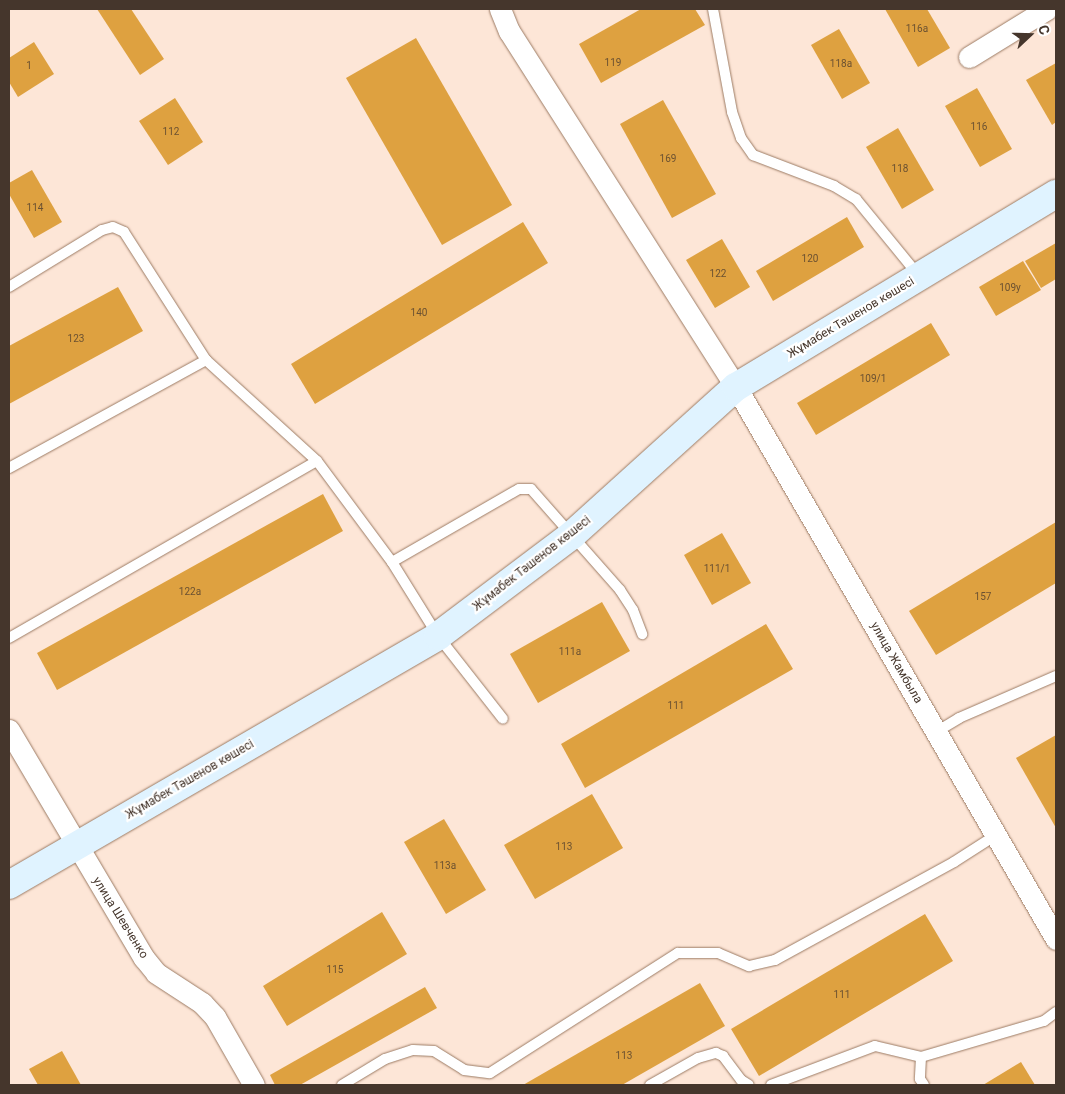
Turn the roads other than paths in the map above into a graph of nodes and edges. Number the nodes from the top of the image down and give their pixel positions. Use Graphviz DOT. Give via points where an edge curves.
graph roads {
  1 [pos="713,9"];
  2 [pos="1047,9"];
  3 [pos="505,10"];
  4 [pos="969,57"];
  5 [pos="1056,194"];
  6 [pos="920,277"];
  7 [pos="9,288"];
  8 [pos="206,360"];
  9 [pos="736,387"];
  10 [pos="317,461"];
  11 [pos="9,468"];
  12 [pos="572,535"];
  13 [pos="392,562"];
  14 [pos="642,634"];
  15 [pos="438,636"];
  16 [pos="9,638"];
  17 [pos="1056,676"];
  18 [pos="503,719"];
  19 [pos="9,730"];
  20 [pos="936,732"];
  21 [pos="996,834"];
  22 [pos="76,847"];
  23 [pos="9,885"];
  24 [pos="1056,939"];
  25 [pos="1056,1012"];
  26 [pos="920,1057"];
  27 [pos="254,1085"];
  28 [pos="342,1085"];
  29 [pos="650,1085"];
  30 [pos="748,1085"];
  31 [pos="771,1085"];
  32 [pos="924,1085"];
  1 -- 6 [label="lane" via="732,112 741,138 753,155 834,186 856,199"];
  2 -- 4 [label="street"];
  3 -- 9 [label="street, улица Жамбыла" via="509,32"];
  5 -- 6 [label="main road, Жұмабек Тәшенов көшесі"];
  6 -- 9 [label="main road, Жұмабек Тәшенов көшесі"];
  7 -- 8 [label="lane" via="102,230 113,227 124,232"];
  8 -- 10 [label="lane"];
  8 -- 11 [label="lane"];
  9 -- 12 [label="main road, Жұмабек Тәшенов көшесі"];
  9 -- 20 [label="street, улица Жамбыла"];
  10 -- 13 [label="lane"];
  10 -- 16 [label="lane"];
  12 -- 13 [label="lane" via="541,496 531,489 518,489"];
  12 -- 14 [label="lane" via="620,590 633,610"];
  12 -- 15 [label="main road, Жұмабек Тәшенов көшесі"];
  13 -- 15 [label="lane"];
  15 -- 18 [label="lane"];
  15 -- 22 [label="main road, Жұмабек Тәшенов көшесі"];
  17 -- 20 [label="lane" via="960,718"];
  19 -- 22 [label="street, улица Шевченко"];
  20 -- 21 [label="street, улица Жамбыла"];
  21 -- 24 [label="street, улица Жамбыла"];
  21 -- 28 [label="lane" via="954,862 775,960 749,966 718,953 678,953 490,1073 464,1070 434,1051 413,1050 385,1059"];
  22 -- 23 [label="main road, Жұмабек Тәшенов көшесі"];
  22 -- 27 [label="street, улица Шевченко" via="144,958 156,973 202,1003 215,1017"];
  25 -- 26 [label="lane" via="1044,1021"];
  26 -- 31 [label="lane" via="875,1046"];
  26 -- 32 [label="lane" via="920,1080"];
  29 -- 30 [label="lane" via="698,1058 716,1054 723,1056 740,1080"];
}
